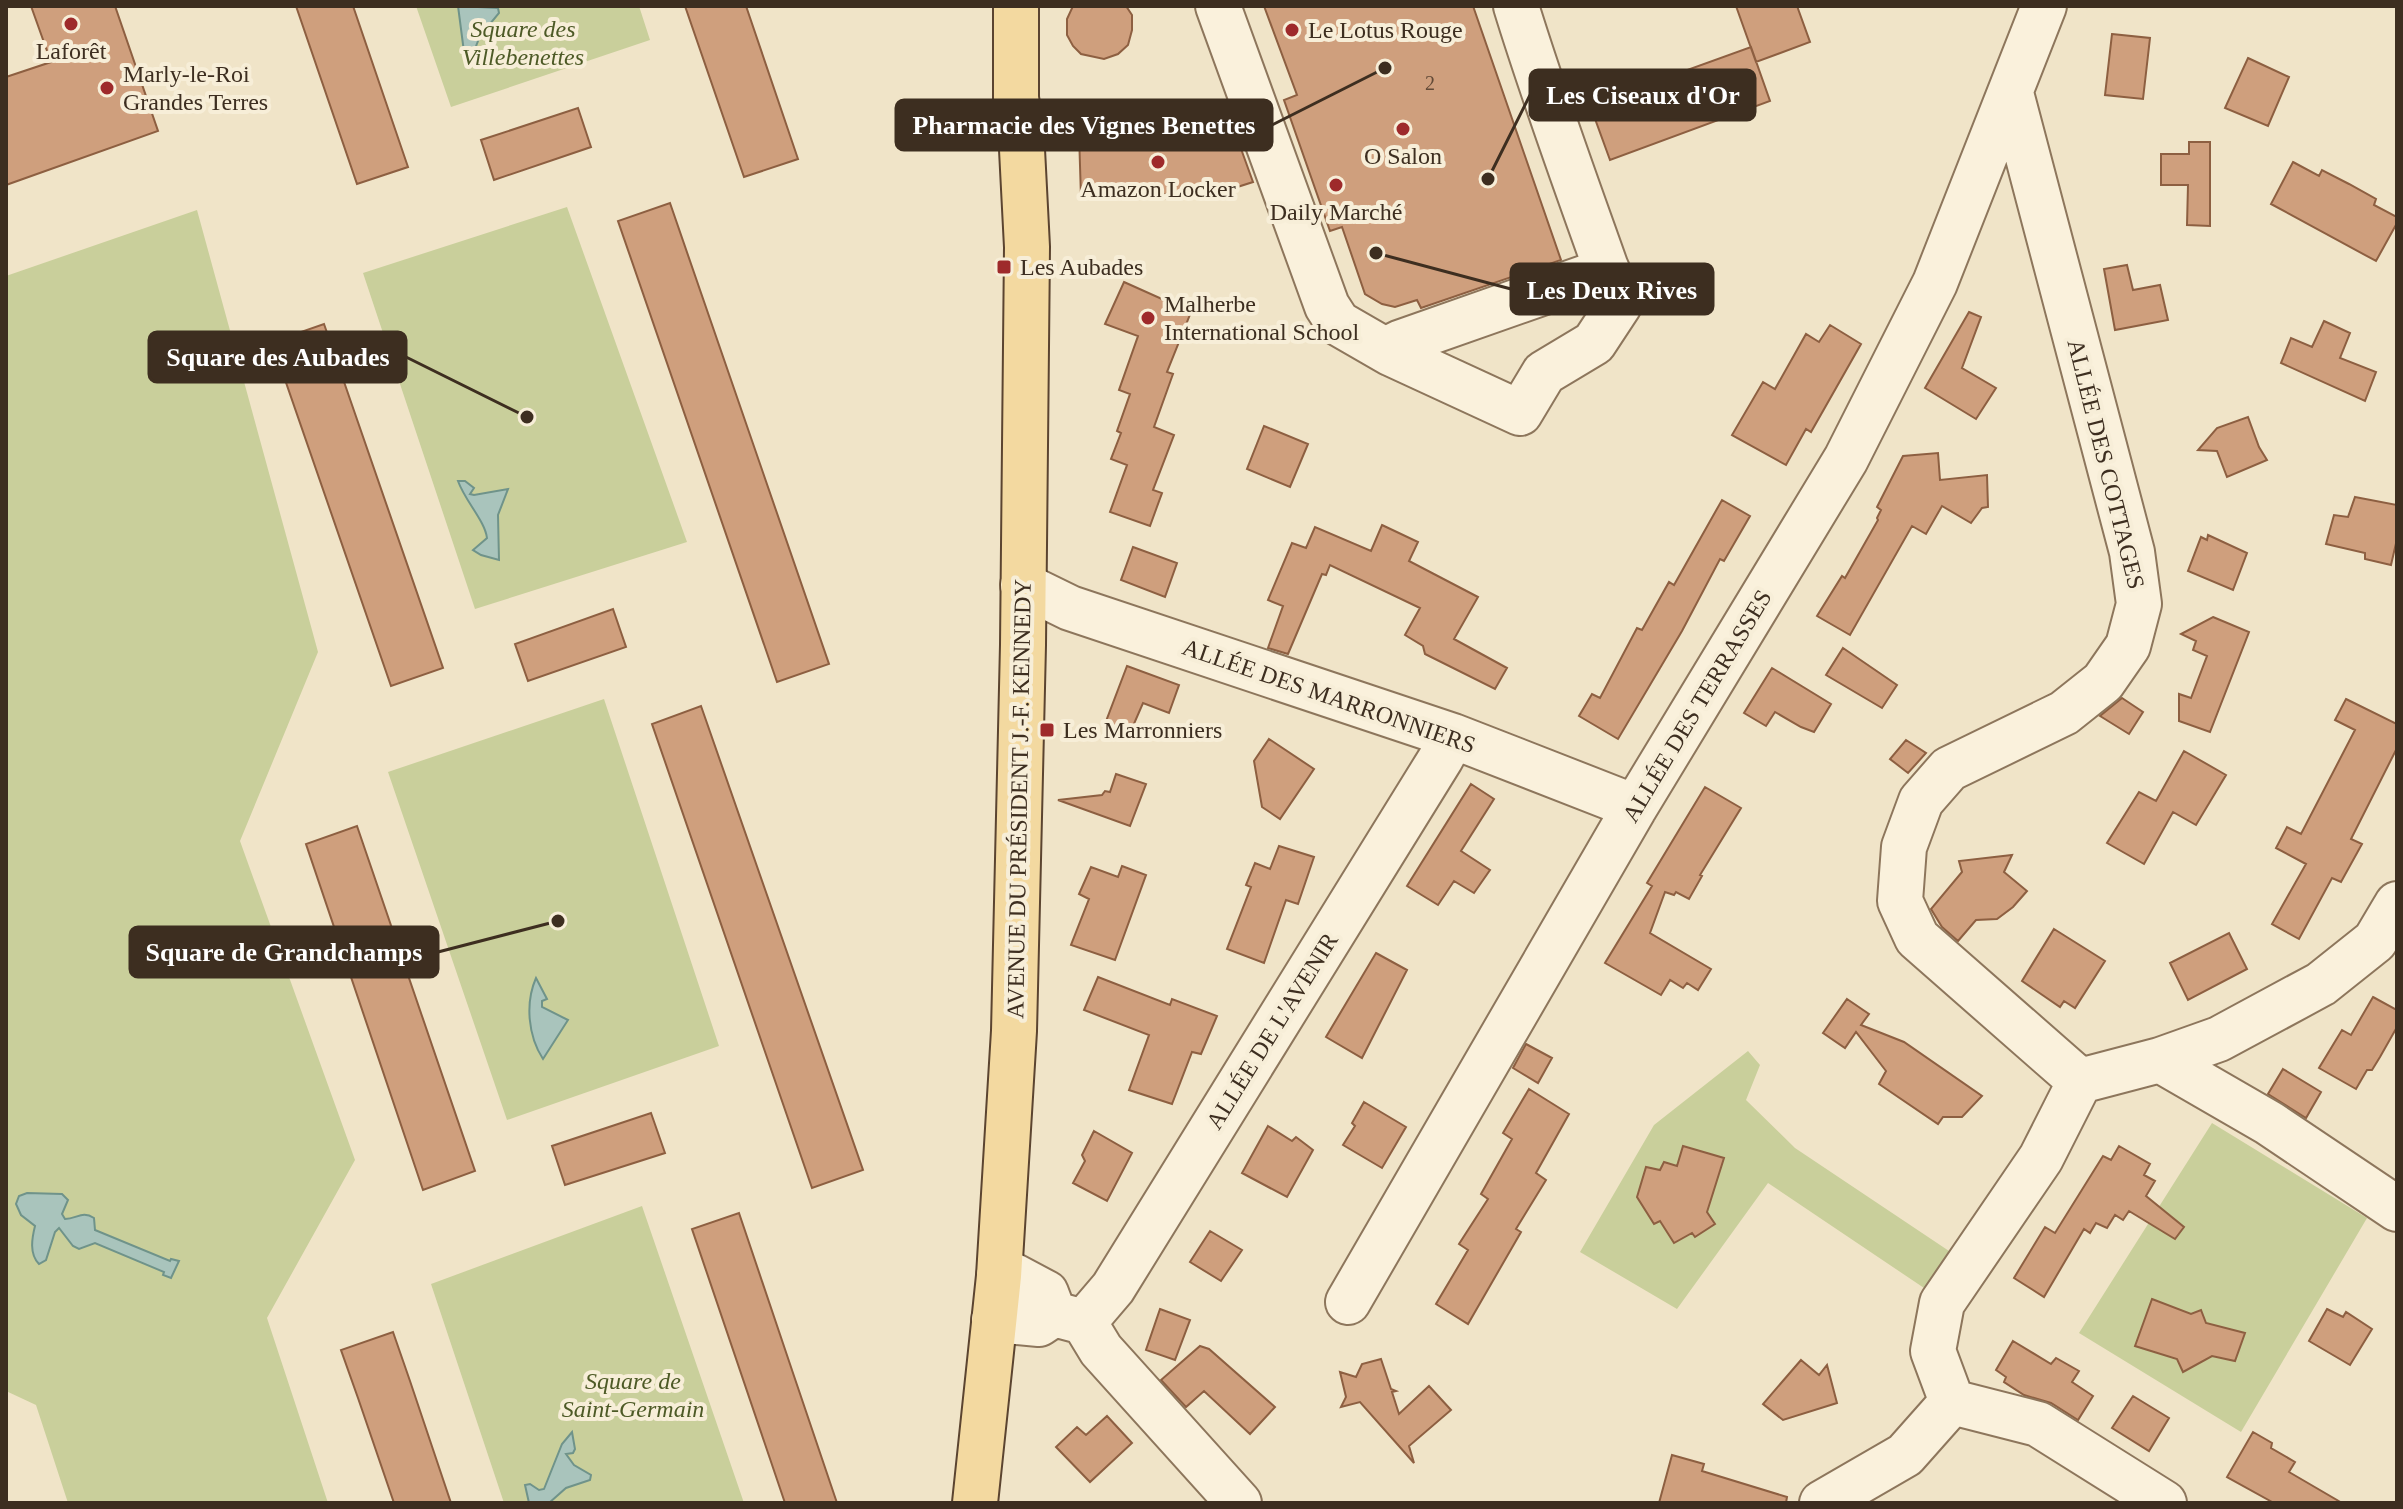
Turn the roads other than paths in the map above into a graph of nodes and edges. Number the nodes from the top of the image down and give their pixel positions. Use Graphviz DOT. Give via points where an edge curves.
graph roads {
  1 [pos="996,6"];
  2 [pos="1016,6"];
  3 [pos="1218,6"];
  4 [pos="1516,6"];
  5 [pos="2044,6"];
  6 [pos="1016,93"];
  7 [pos="2011,93"];
  8 [pos="1607,270"];
  9 [pos="1390,353"];
  10 [pos="1023,585"];
  11 [pos="1453,736"];
  12 [pos="1635,807"];
  13 [pos="2397,904"];
  14 [pos="2160,1060"];
  15 [pos="2080,1081"];
  16 [pos="2397,1209"];
  17 [pos="999,1276"];
  18 [pos="1348,1302"];
  19 [pos="1069,1318"];
  20 [pos="994,1320"];
  21 [pos="1952,1402"];
  22 [pos="975,1503"];
  23 [pos="1239,1503"];
  24 [pos="1822,1503"];
  25 [pos="2164,1503"];
  1 -- 6 [label="main road, AVENUE DU PRÉSIDENT J.-F. KENNEDY"];
  2 -- 6 [label="main road, AVENUE DU PRÉSIDENT J.-F. KENNEDY"];
  3 -- 9 [label="street" via="1327,306 1338,323"];
  4 -- 8 [label="street"];
  5 -- 7 [label="street"];
  6 -- 10 [label="main road, AVENUE DU PRÉSIDENT J.-F. KENNEDY" via="1027,247"];
  7 -- 12 [label="street, ALLÉE DES TERRASSES" via="1935,283 1846,459"];
  7 -- 15 [label="street, ALLÉE DES COTTAGES" via="2132,552 2139,604 2128,646 2103,682 2064,713 1949,769 1921,801 1904,847 1900,901 1917,938"];
  8 -- 9 [label="street" via="1399,343"];
  8 -- 9 [label="street" via="1619,305 1594,343 1544,373 1520,413"];
  10 -- 11 [label="street, ALLÉE DES MARRONNIERS" via="1070,608"];
  10 -- 17 [label="main road, AVENUE DU PRÉSIDENT J.-F. KENNEDY" via="1014,1031"];
  11 -- 12 [label="street, ALLÉE DES MARRONNIERS"];
  11 -- 19 [label="street, ALLÉE DE L'AVENIR" via="1113,1288"];
  12 -- 18 [label="street, ALLÉE DES TERRASSES"];
  13 -- 14 [label="street" via="2375,941 2321,984 2219,1039"];
  14 -- 15 [label="street"];
  14 -- 16 [label="street" via="2269,1123"];
  15 -- 21 [label="street" via="2041,1158 1942,1303 1933,1351"];
  17 -- 19 [label="street" via="1014,1276 1046,1293"];
  17 -- 20 [label="main road, AVENUE DU PRÉSIDENT J.-F. KENNEDY"];
  19 -- 20 [label="street" via="1039,1324"];
  19 -- 23 [label="street"];
  20 -- 22 [label="main road, AVENUE DU PRÉSIDENT J.-F. KENNEDY"];
  21 -- 24 [label="street" via="1905,1455"];
  21 -- 25 [label="street" via="2038,1424"];
}
